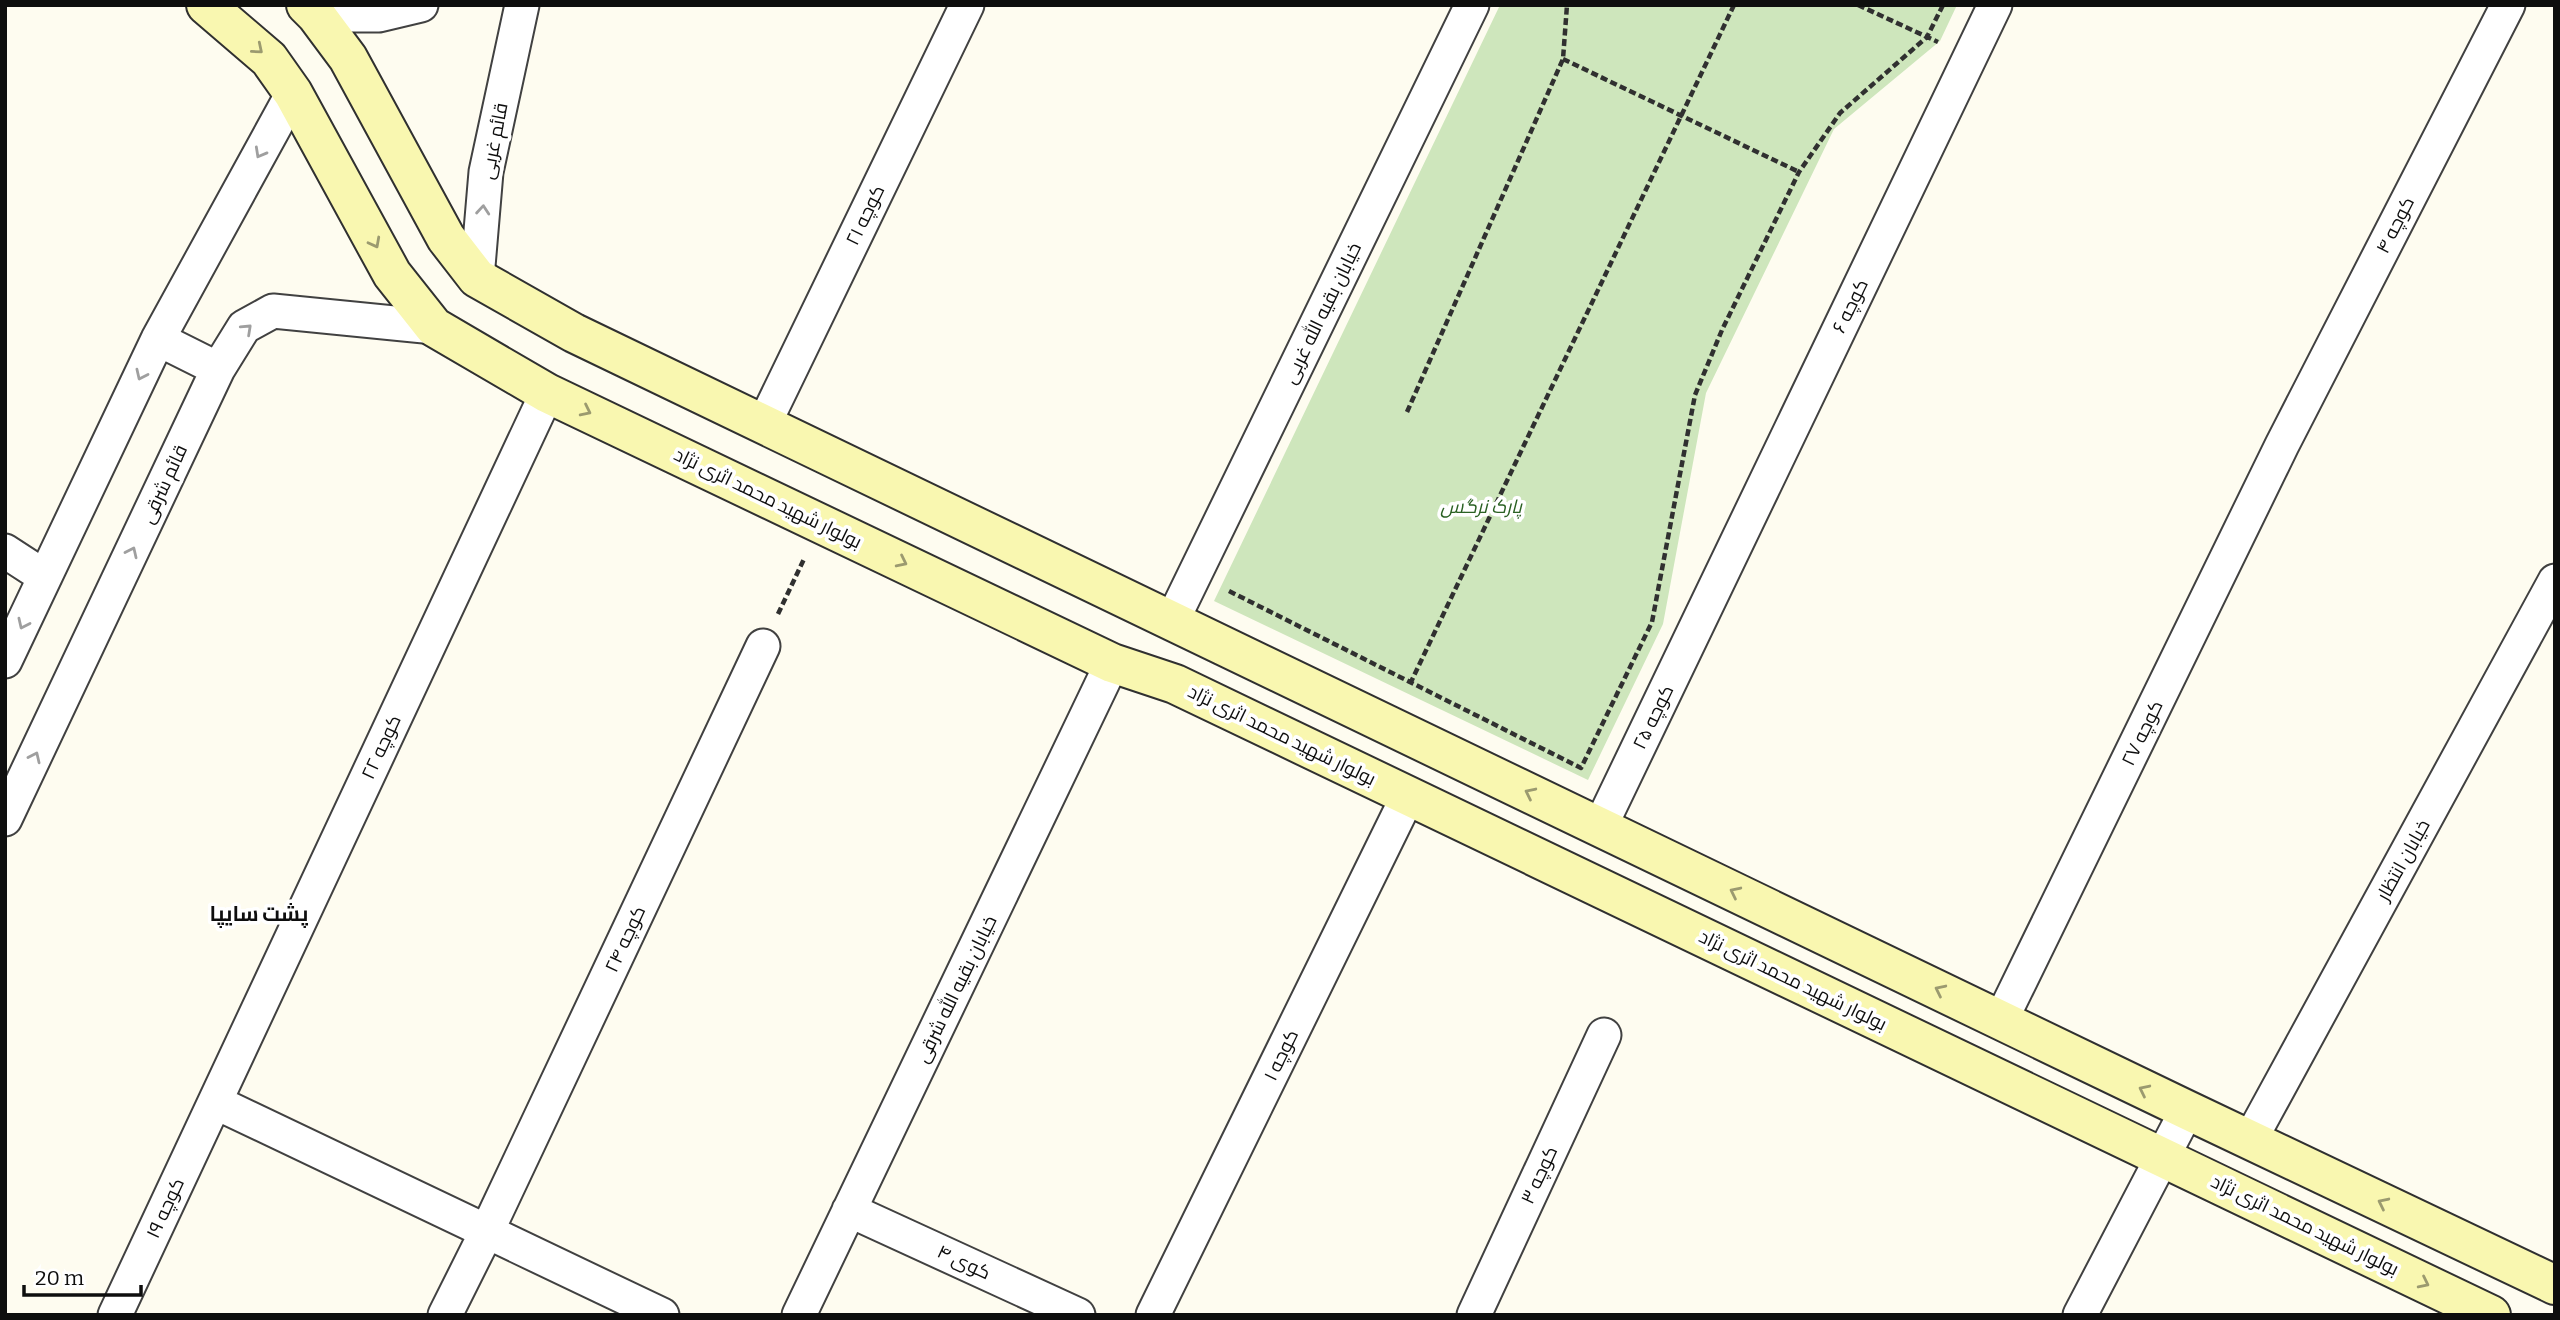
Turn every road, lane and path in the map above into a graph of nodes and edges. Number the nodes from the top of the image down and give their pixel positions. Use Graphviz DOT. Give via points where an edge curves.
graph roads {
  1 [pos="206,5"];
  2 [pos="421,5"];
  3 [pos="522,5"];
  4 [pos="967,5"];
  5 [pos="1472,5"];
  6 [pos="1567,5"];
  7 [pos="1734,5"];
  8 [pos="1858,5"];
  9 [pos="1943,5"];
  10 [pos="1995,5"];
  11 [pos="2508,5"];
  12 [pos="311,10"];
  13 [pos="1927,37"];
  14 [pos="1970,57"];
  15 [pos="1563,59"];
  16 [pos="293,93"];
  17 [pos="1681,116"];
  18 [pos="1799,172"];
  19 [pos="477,278"];
  20 [pos="434,327"];
  21 [pos="158,339"];
  22 [pos="218,369"];
  23 [pos="547,393"];
  24 [pos="1407,412"];
  25 [pos="764,424"];
  26 [pos="2282,445"];
  27 [pos="820,523"];
  28 [pos="5,551"];
  29 [pos="45,576"];
  30 [pos="2555,581"];
  31 [pos="1229,591"];
  32 [pos="1705,607"];
  33 [pos="1172,621"];
  34 [pos="763,646"];
  35 [pos="5,661"];
  36 [pos="1112,663"];
  37 [pos="1411,683"];
  38 [pos="1391,726"];
  39 [pos="1408,796"];
  40 [pos="5,819"];
  41 [pos="1600,827"];
  42 [pos="2001,1020"];
  43 [pos="1604,1035"];
  44 [pos="215,1102"];
  45 [pos="2187,1111"];
  46 [pos="2250,1140"];
  47 [pos="2164,1157"];
  48 [pos="849,1210"];
  49 [pos="487,1231"];
  50 [pos="2555,1285"];
  51 [pos="2472,1311"];
  52 [pos="115,1315"];
  53 [pos="445,1315"];
  54 [pos="662,1315"];
  55 [pos="799,1315"];
  56 [pos="1078,1315"];
  57 [pos="1153,1315"];
  58 [pos="1474,1315"];
  59 [pos="2080,1315"];
  1 -- 16 [label="street, بولوار شهید محمد اثری نژاد, one-way" via="269,59"];
  2 -- 12 [label="street" via="379,15"];
  19 -- 3 [label="street, قائم غربی, one-way" via="486,172"];
  4 -- 25 [label="street, کوچه ۲۱"];
  5 -- 33 [label="street, خیابان بقیه الله غربی"];
  6 -- 15 [label="path"];
  7 -- 17 [label="path"];
  8 -- 13 [label="path"];
  9 -- 13 [label="path"];
  10 -- 14 [label="street, کوچه ۶"];
  11 -- 26 [label="street, کوچه ۴"];
  12 -- 19 [label="street" via="348,58 446,238"];
  13 -- 14 [label="path"];
  13 -- 18 [label="path" via="1840,113"];
  14 -- 32 [label="street, کوچه ۶"];
  15 -- 17 [label="path"];
  15 -- 24 [label="path"];
  16 -- 20 [label="street, بولوار شهید محمد اثری نژاد, one-way" via="392,274"];
  16 -- 21 [label="street, one-way"];
  17 -- 18 [label="path"];
  17 -- 37 [label="path"];
  18 -- 37 [label="path" via="1695,395 1652,622 1581,768"];
  19 -- 25 [label="street" via="574,333"];
  22 -- 20 [label="street, قائم شرقی, one-way" via="244,327 273,311"];
  20 -- 23 [label="street, بولوار شهید محمد اثری نژاد"];
  21 -- 22 [label="street"];
  21 -- 29 [label="street, one-way"];
  40 -- 22 [label="street, قائم شرقی, one-way"];
  23 -- 27 [label="street, بولوار شهید محمد اثری نژاد, one-way"];
  23 -- 44 [label="street, کوچه ۲۲"];
  25 -- 33 [label="street"];
  26 -- 42 [label="street, کوچه ۲۷"];
  27 -- 34 [label="path"];
  27 -- 36 [label="street, بولوار شهید محمد اثری نژاد, one-way"];
  28 -- 29 [label="street"];
  29 -- 35 [label="street, one-way"];
  30 -- 46 [label="street, خیابان انتظار"];
  31 -- 37 [label="path"];
  32 -- 41 [label="street, کوچه ۲۵"];
  33 -- 38 [label="street"];
  34 -- 49 [label="street, کوچه ۲۴"];
  36 -- 39 [label="street, بولوار شهید محمد اثری نژاد" via="1175,684"];
  36 -- 48 [label="street, خیابان بقیه الله شرقی"];
  37 -- 38 [label="path"];
  41 -- 38 [label="street, one-way"];
  39 -- 47 [label="street, بولوار شهید محمد اثری نژاد"];
  39 -- 57 [label="street, کوچه ۱"];
  42 -- 41 [label="street, one-way"];
  45 -- 42 [label="street, one-way"];
  43 -- 58 [label="street, کوچه ۳"];
  44 -- 49 [label="street"];
  44 -- 52 [label="street, کوچه ۱۹"];
  45 -- 46 [label="street"];
  45 -- 47 [label="street"];
  50 -- 46 [label="street, one-way"];
  47 -- 51 [label="street, بولوار شهید محمد اثری نژاد, one-way"];
  47 -- 59 [label="street"];
  48 -- 55 [label="street, خیابان بقیه الله شرقی"];
  48 -- 56 [label="street, کوی ۴"];
  49 -- 53 [label="street"];
  49 -- 54 [label="street"];
}
